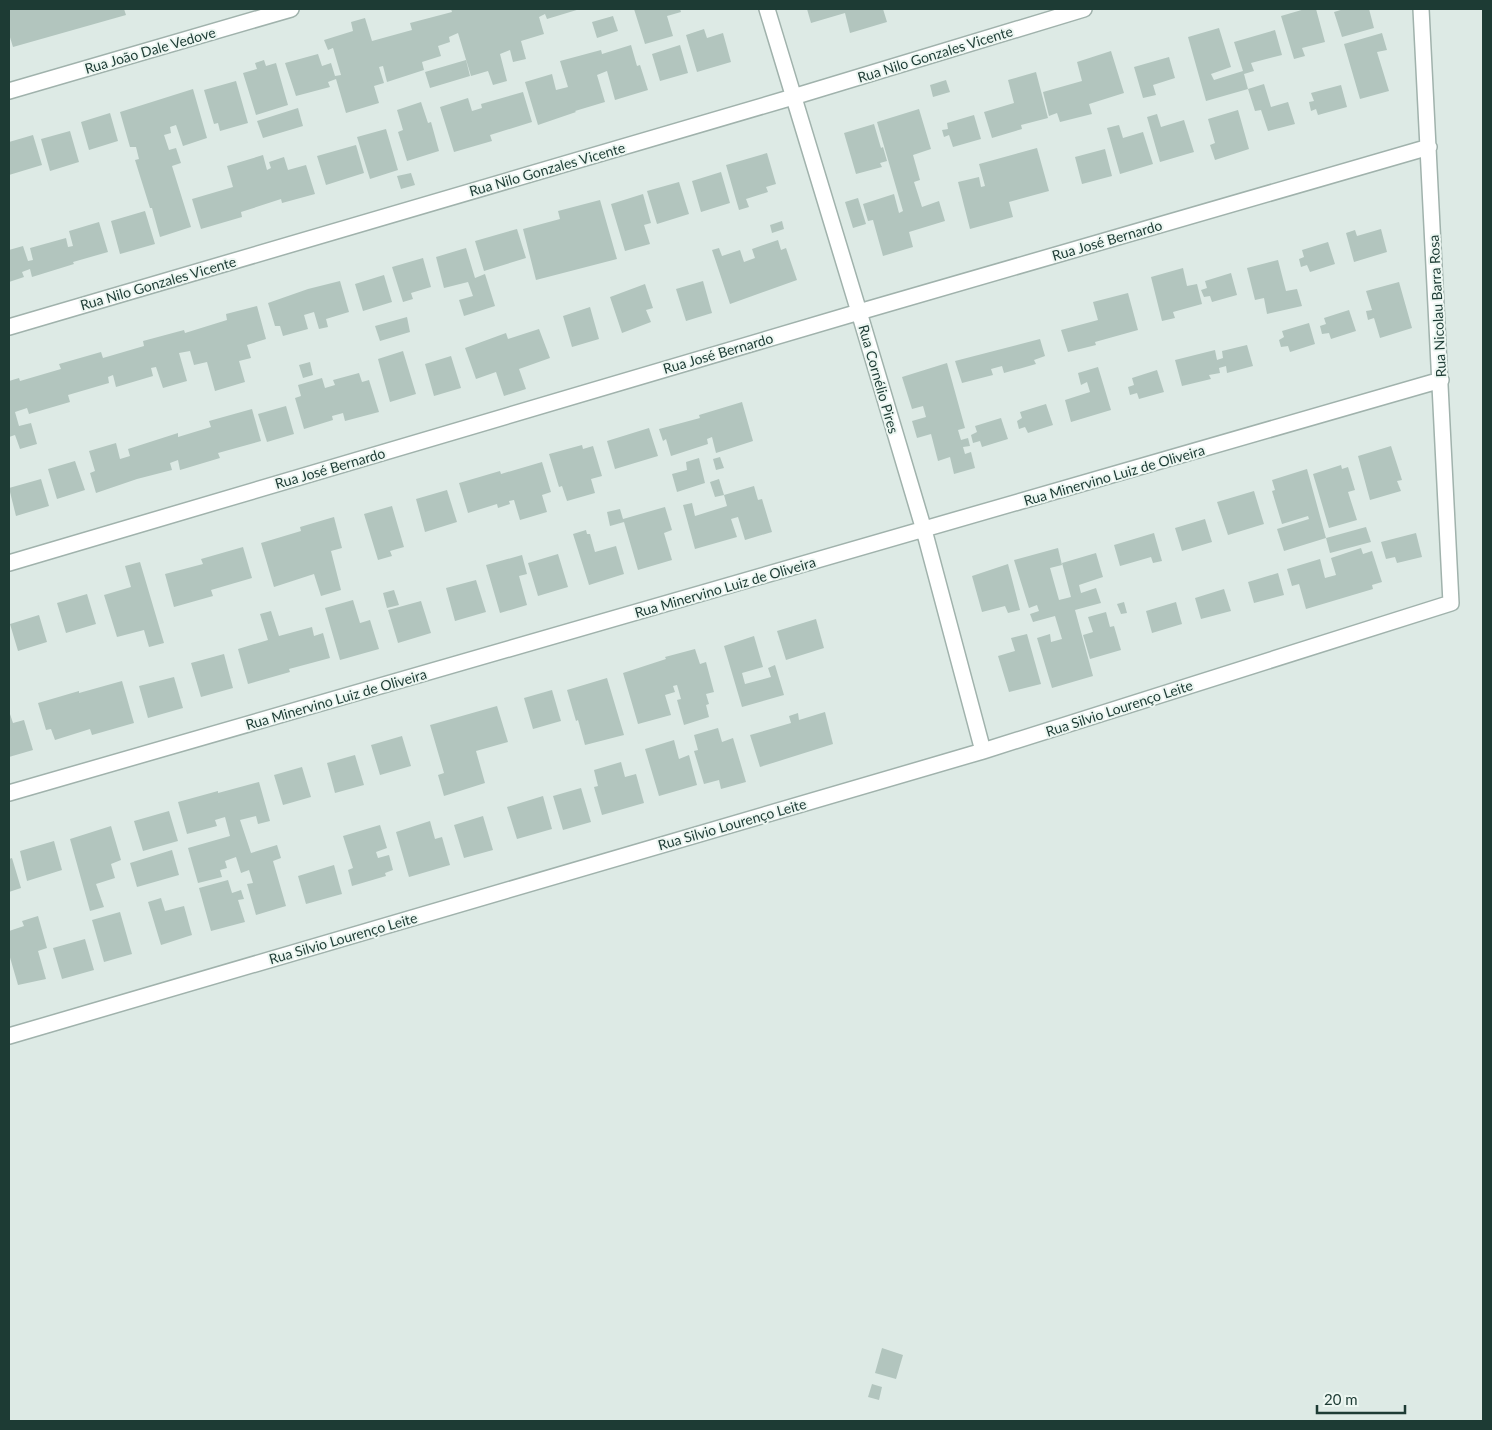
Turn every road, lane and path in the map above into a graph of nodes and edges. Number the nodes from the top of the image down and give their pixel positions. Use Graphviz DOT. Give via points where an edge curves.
graph roads {
  1 [pos="291,9"];
  2 [pos="767,9"];
  3 [pos="1084,9"];
  4 [pos="1422,9"];
  5 [pos="9,91"];
  6 [pos="793,97"];
  7 [pos="1429,147"];
  8 [pos="859,312"];
  9 [pos="9,327"];
  10 [pos="1441,380"];
  11 [pos="924,530"];
  12 [pos="9,563"];
  13 [pos="1451,603"];
  14 [pos="983,751"];
  15 [pos="9,793"];
  16 [pos="9,1036"];
  1 -- 5 [label="street, Rua João Dale Vedove"];
  2 -- 6 [label="street, Rua Cornélio Pires"];
  3 -- 6 [label="street, Rua Nilo Gonzales Vicente"];
  4 -- 7 [label="street, Rua Nicolau Barra Rosa"];
  6 -- 8 [label="street, Rua Cornélio Pires"];
  6 -- 9 [label="street, Rua Nilo Gonzales Vicente"];
  7 -- 8 [label="street, Rua José Bernardo"];
  7 -- 10 [label="street, Rua Nicolau Barra Rosa"];
  8 -- 11 [label="street, Rua Cornélio Pires"];
  8 -- 12 [label="street, Rua José Bernardo"];
  10 -- 11 [label="street, Rua Minervino Luiz de Oliveira"];
  10 -- 13 [label="street, Rua Nicolau Barra Rosa"];
  11 -- 14 [label="street, Rua Cornélio Pires"];
  11 -- 15 [label="street, Rua Minervino Luiz de Oliveira"];
  13 -- 14 [label="street, Rua Silvio Lourenço Leite"];
  14 -- 16 [label="street, Rua Silvio Lourenço Leite"];
}
